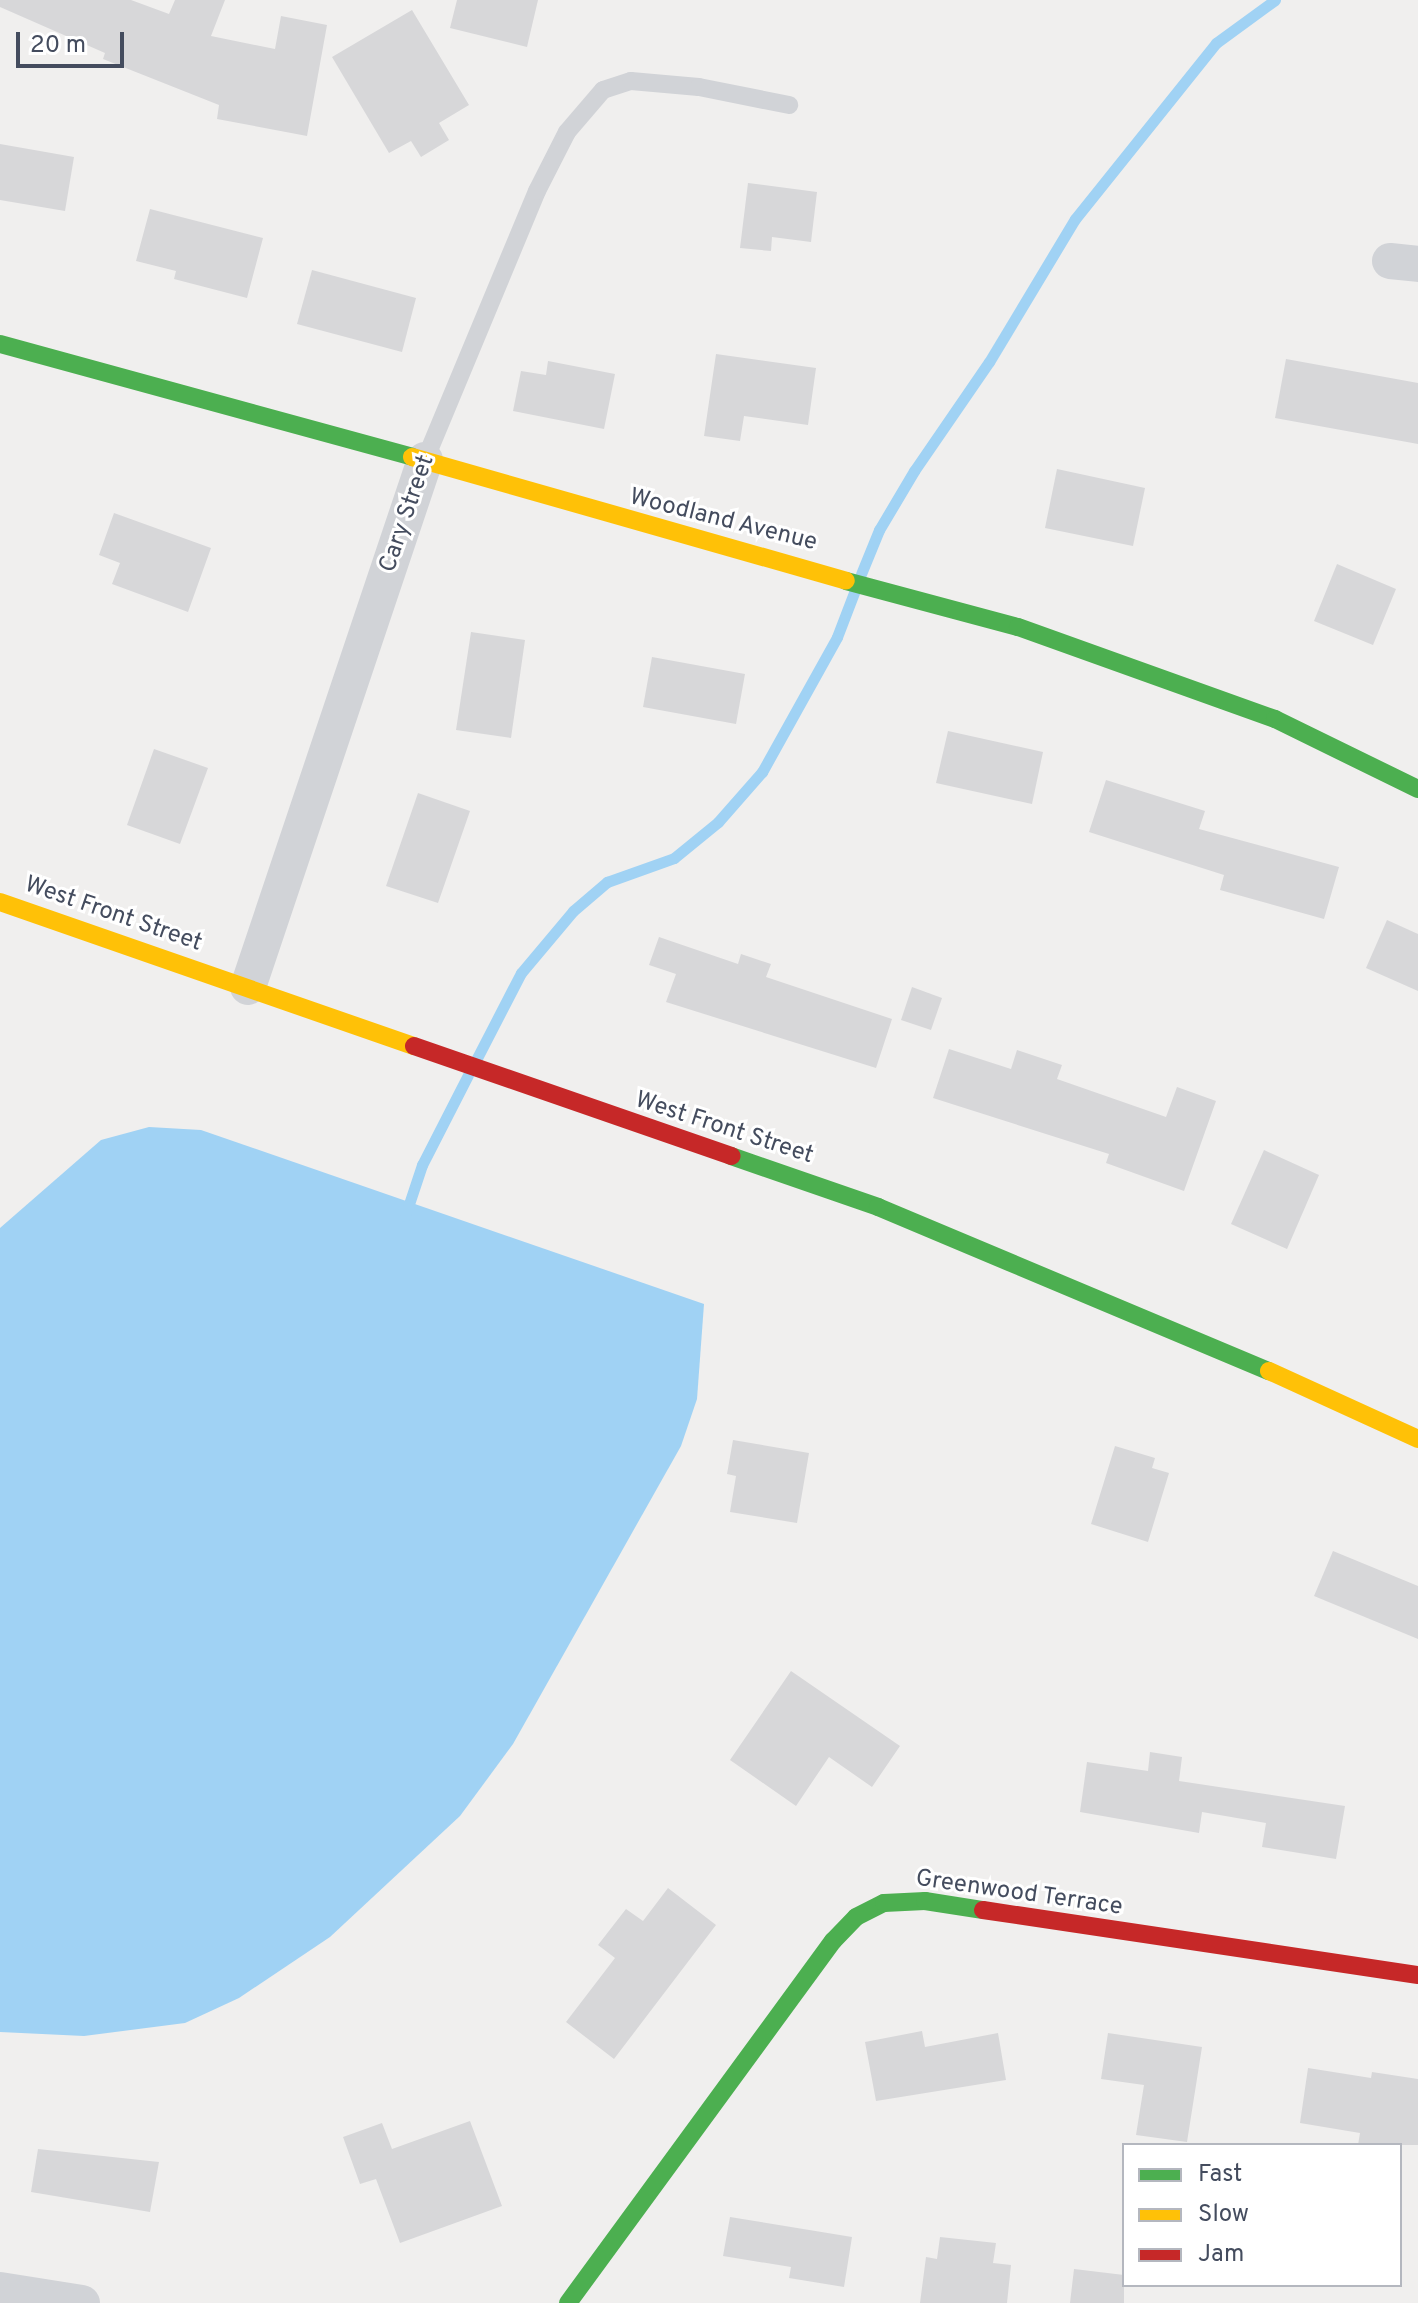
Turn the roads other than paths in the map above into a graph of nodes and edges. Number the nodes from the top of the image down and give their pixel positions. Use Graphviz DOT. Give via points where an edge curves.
graph roads {
  1 [pos="789,105"];
  2 [pos="0,344"];
  3 [pos="425,460"];
  4 [pos="1418,789"];
  5 [pos="0,902"];
  6 [pos="248,987"];
  7 [pos="1418,1439"];
  8 [pos="1418,1975"];
  9 [pos="0,2290"];
  10 [pos="82,2303"];
  11 [pos="568,2303"];
  1 -- 3 [label="lane, Cary Street" via="699,87 631,81 603,90 567,132 516,238"];
  2 -- 3 [label="street, Woodland Avenue"];
  3 -- 4 [label="street, Woodland Avenue" via="617,519 1018,627 1275,719"];
  3 -- 6 [label="street, Cary Street"];
  5 -- 6 [label="street, West Front Street"];
  6 -- 7 [label="street, West Front Street" via="878,1207 1174,1328"];
  8 -- 11 [label="street, Greenwood Terrace" via="925,1901 884,1903 856,1917 833,1941"];
  9 -- 10 [label="street"];
}
